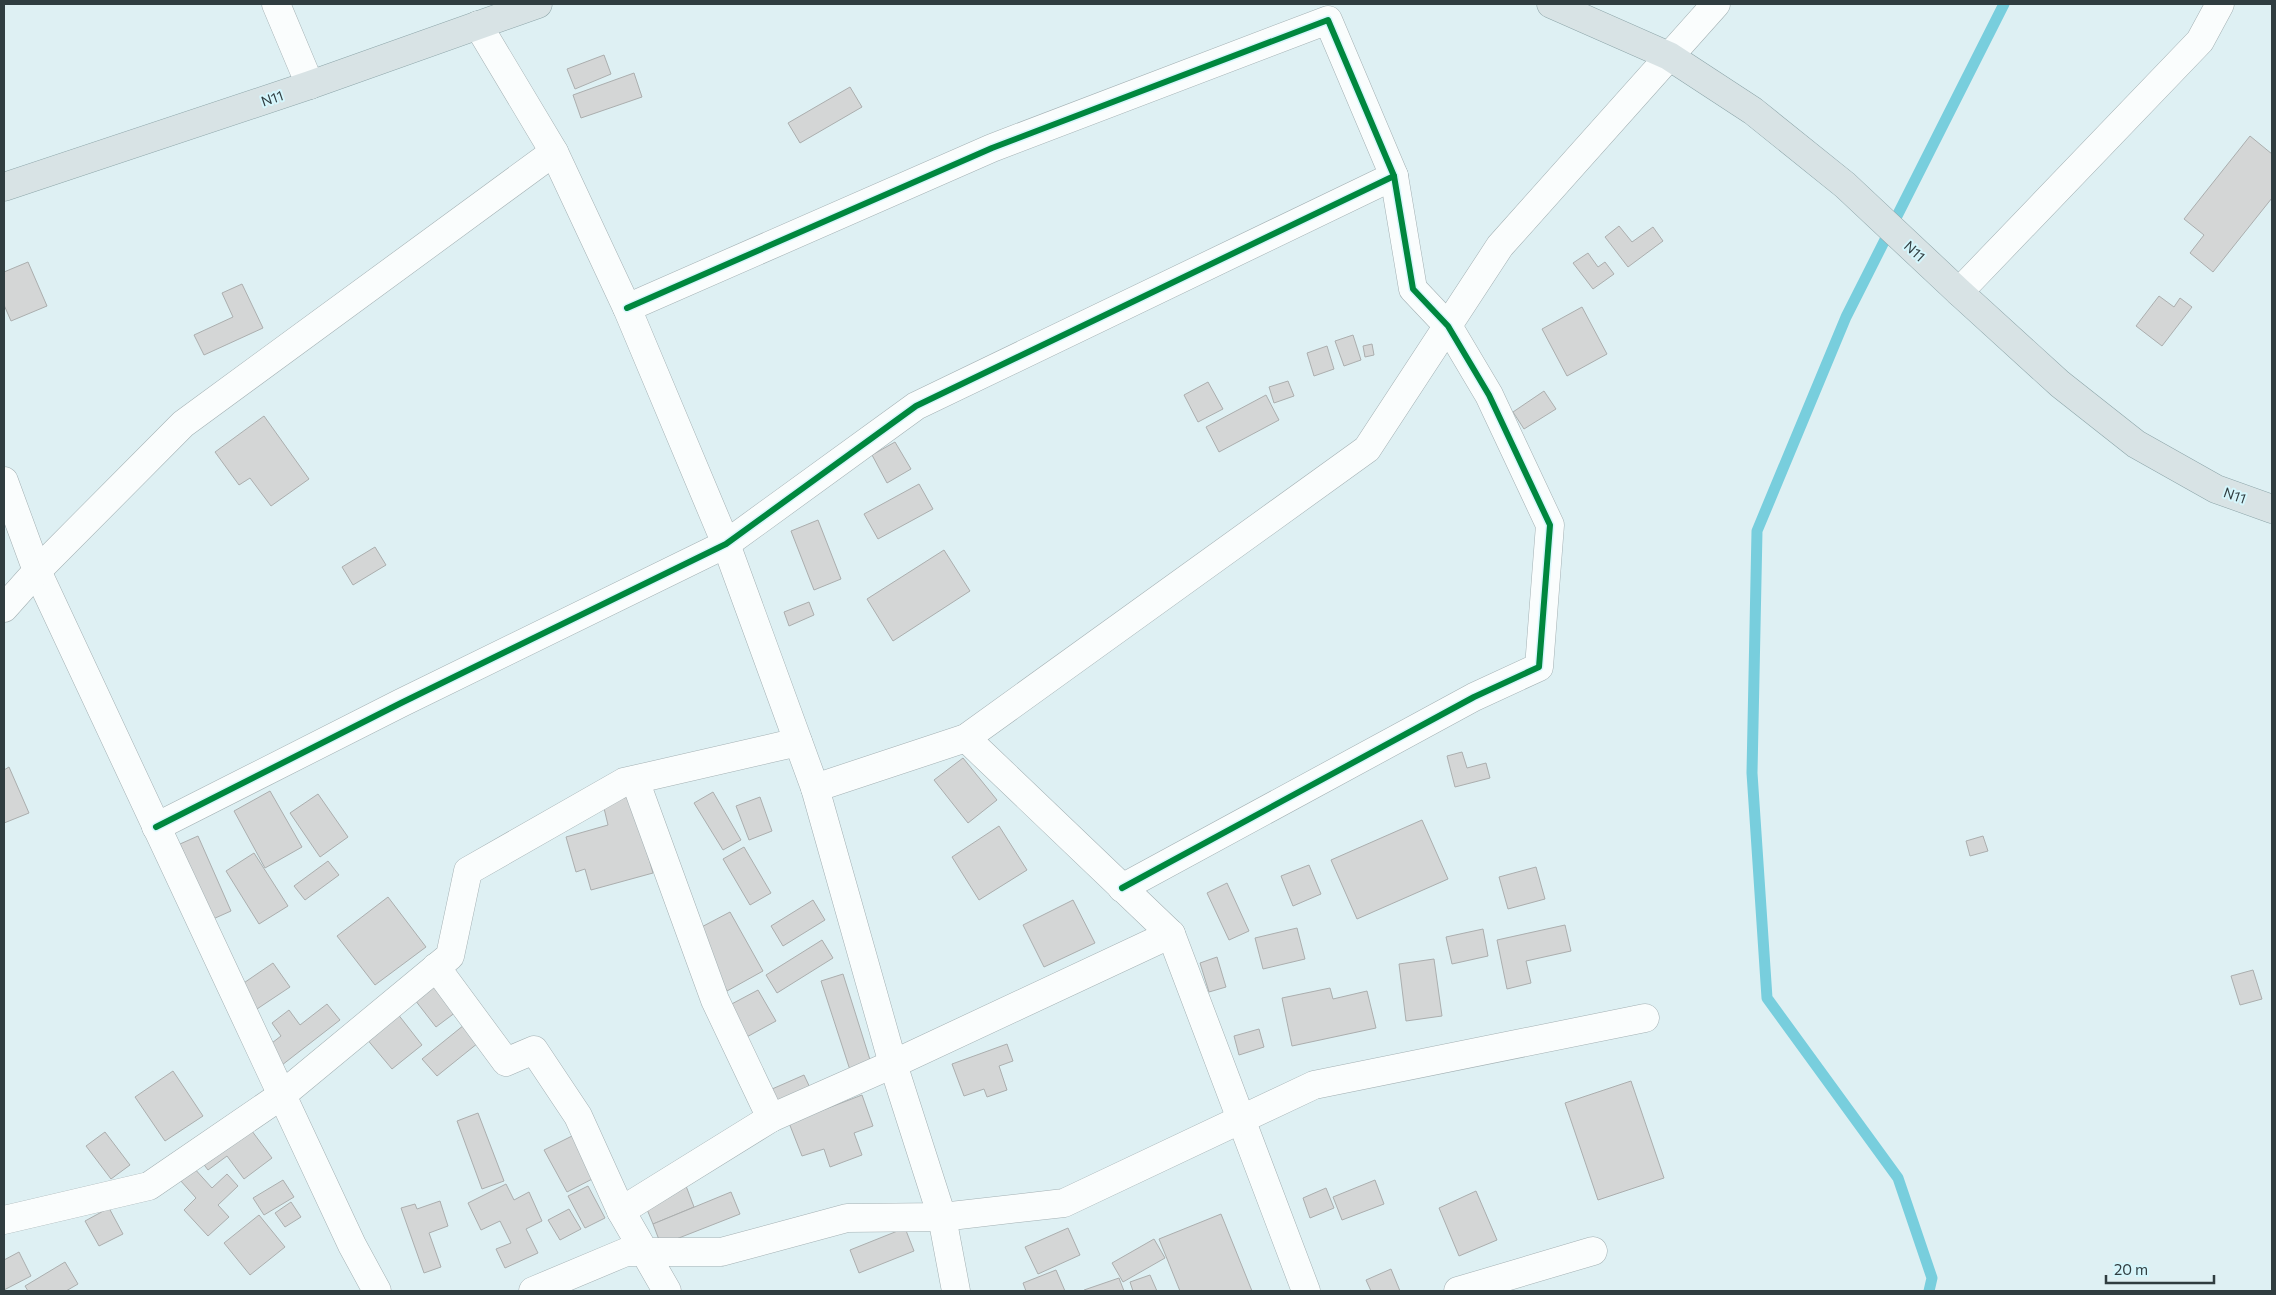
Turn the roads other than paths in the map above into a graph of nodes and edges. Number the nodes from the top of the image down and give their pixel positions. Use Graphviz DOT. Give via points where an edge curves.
graph roads {
  1 [pos="276,4"];
  2 [pos="538,4"];
  3 [pos="1551,4"];
  4 [pos="1716,4"];
  5 [pos="2220,4"];
  6 [pos="478,25"];
  7 [pos="1669,56"];
  8 [pos="310,85"];
  9 [pos="554,152"];
  10 [pos="1394,176"];
  11 [pos="4,188"];
  12 [pos="1958,292"];
  13 [pos="628,308"];
  14 [pos="1448,326"];
  15 [pos="4,481"];
  16 [pos="2272,509"];
  17 [pos="726,544"];
  18 [pos="37,571"];
  19 [pos="4,608"];
  20 [pos="966,738"];
  21 [pos="798,742"];
  22 [pos="635,780"];
  23 [pos="815,788"];
  24 [pos="156,827"];
  25 [pos="1122,888"];
  26 [pos="1171,934"];
  27 [pos="436,968"];
  28 [pos="1645,1018"];
  29 [pos="892,1064"];
  30 [pos="282,1095"];
  31 [pos="771,1118"];
  32 [pos="1241,1120"];
  33 [pos="621,1211"];
  34 [pos="942,1218"];
  35 [pos="4,1220"];
  36 [pos="1593,1251"];
  37 [pos="646,1252"];
  38 [pos="378,1291"];
  39 [pos="533,1291"];
  40 [pos="667,1291"];
  41 [pos="956,1291"];
  42 [pos="1306,1291"];
  43 [pos="1458,1291"];
  1 -- 8 [label="street"];
  2 -- 6 [label="main road, N11"];
  3 -- 7 [label="main road, N11"];
  4 -- 7 [label="street"];
  5 -- 12 [label="street" via="2200,41"];
  6 -- 8 [label="main road, N11"];
  6 -- 9 [label="street"];
  7 -- 12 [label="main road, N11" via="1753,111 1845,185"];
  7 -- 14 [label="street" via="1500,246"];
  8 -- 11 [label="main road, N11"];
  9 -- 13 [label="street"];
  9 -- 18 [label="street" via="184,424"];
  10 -- 13 [label="street" via="1328,20 992,148"];
  10 -- 14 [label="street" via="1413,289"];
  10 -- 17 [label="street" via="916,406"];
  12 -- 16 [label="main road, N11" via="2060,384 2136,444 2216,489"];
  13 -- 17 [label="street"];
  14 -- 20 [label="street" via="1368,449"];
  14 -- 25 [label="street" via="1489,395 1550,525 1540,667 1474,697"];
  15 -- 18 [label="street"];
  17 -- 21 [label="street"];
  17 -- 24 [label="street"];
  18 -- 19 [label="street"];
  18 -- 24 [label="street"];
  20 -- 23 [label="street"];
  20 -- 25 [label="street"];
  21 -- 22 [label="street"];
  21 -- 23 [label="street"];
  22 -- 27 [label="street" via="624,782 468,871 450,956"];
  22 -- 31 [label="street" via="715,1000"];
  23 -- 29 [label="street"];
  24 -- 30 [label="street"];
  25 -- 26 [label="street"];
  26 -- 29 [label="street"];
  26 -- 32 [label="street"];
  27 -- 30 [label="street"];
  27 -- 33 [label="street" via="506,1062 534,1050 578,1116"];
  28 -- 32 [label="street" via="1314,1086"];
  29 -- 31 [label="street"];
  29 -- 34 [label="street"];
  30 -- 35 [label="street" via="149,1186"];
  30 -- 38 [label="street" via="352,1245"];
  31 -- 33 [label="street"];
  32 -- 34 [label="street" via="1064,1203"];
  32 -- 42 [label="street"];
  33 -- 37 [label="street"];
  34 -- 37 [label="street" via="847,1218 721,1252"];
  34 -- 41 [label="street"];
  36 -- 43 [label="street"];
  37 -- 39 [label="street" via="626,1252"];
  37 -- 40 [label="street"];
}
